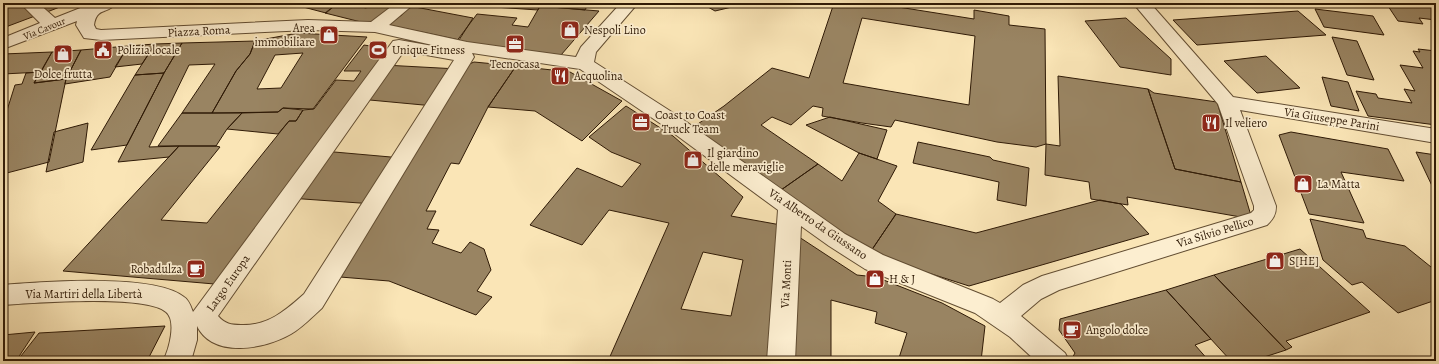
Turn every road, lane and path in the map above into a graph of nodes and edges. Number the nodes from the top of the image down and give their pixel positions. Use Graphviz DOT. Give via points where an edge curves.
graph roads {
  1 [pos="28,3"];
  2 [pos="407,3"];
  3 [pos="630,3"];
  4 [pos="1141,3"];
  5 [pos="101,5"];
  6 [pos="48,25"];
  7 [pos="374,27"];
  8 [pos="90,34"];
  9 [pos="3,42"];
  10 [pos="465,57"];
  11 [pos="585,64"];
  12 [pos="1227,102"];
  13 [pos="1436,136"];
  14 [pos="790,207"];
  15 [pos="3,295"];
  16 [pos="1002,317"];
  17 [pos="177,361"];
  18 [pos="781,361"];
  19 [pos="1055,361"];
  1 -- 6 [label="street"];
  2 -- 7 [label="street"];
  3 -- 11 [label="street" via="587,51"];
  4 -- 12 [label="street, Via Silvio Pellico"];
  5 -- 6 [label="street, Via Cavour"];
  5 -- 8 [label="street" via="87,15 84,24"];
  6 -- 8 [label="street, Piazza Roma" via="70,27"];
  6 -- 9 [label="street, Via Cavour"];
  7 -- 8 [label="street, Piazza Roma" via="308,25 112,36"];
  7 -- 11 [label="street, Piazza Roma" via="467,48"];
  10 -- 10 [label="street, Largo Europa" via="399,45 205,315 211,327 224,335 261,335 280,327 313,301"];
  11 -- 14 [label="street, Via Alberto da Giussano" via="672,121"];
  12 -- 13 [label="street, Via Giuseppe Parini"];
  12 -- 16 [label="street, Via Silvio Pellico" via="1265,206 1265,213 1259,219 1051,283 1032,292"];
  14 -- 16 [label="street, Via Alberto da Giussano" via="874,262 984,306"];
  14 -- 18 [label="street, Via Monti"];
  15 -- 17 [label="street, Via Martiri della Libertà" via="131,292 160,296 175,304 182,317 185,333 182,352"];
  16 -- 19 [label="street, Via Alberto da Giussano" via="1034,340"];
}
